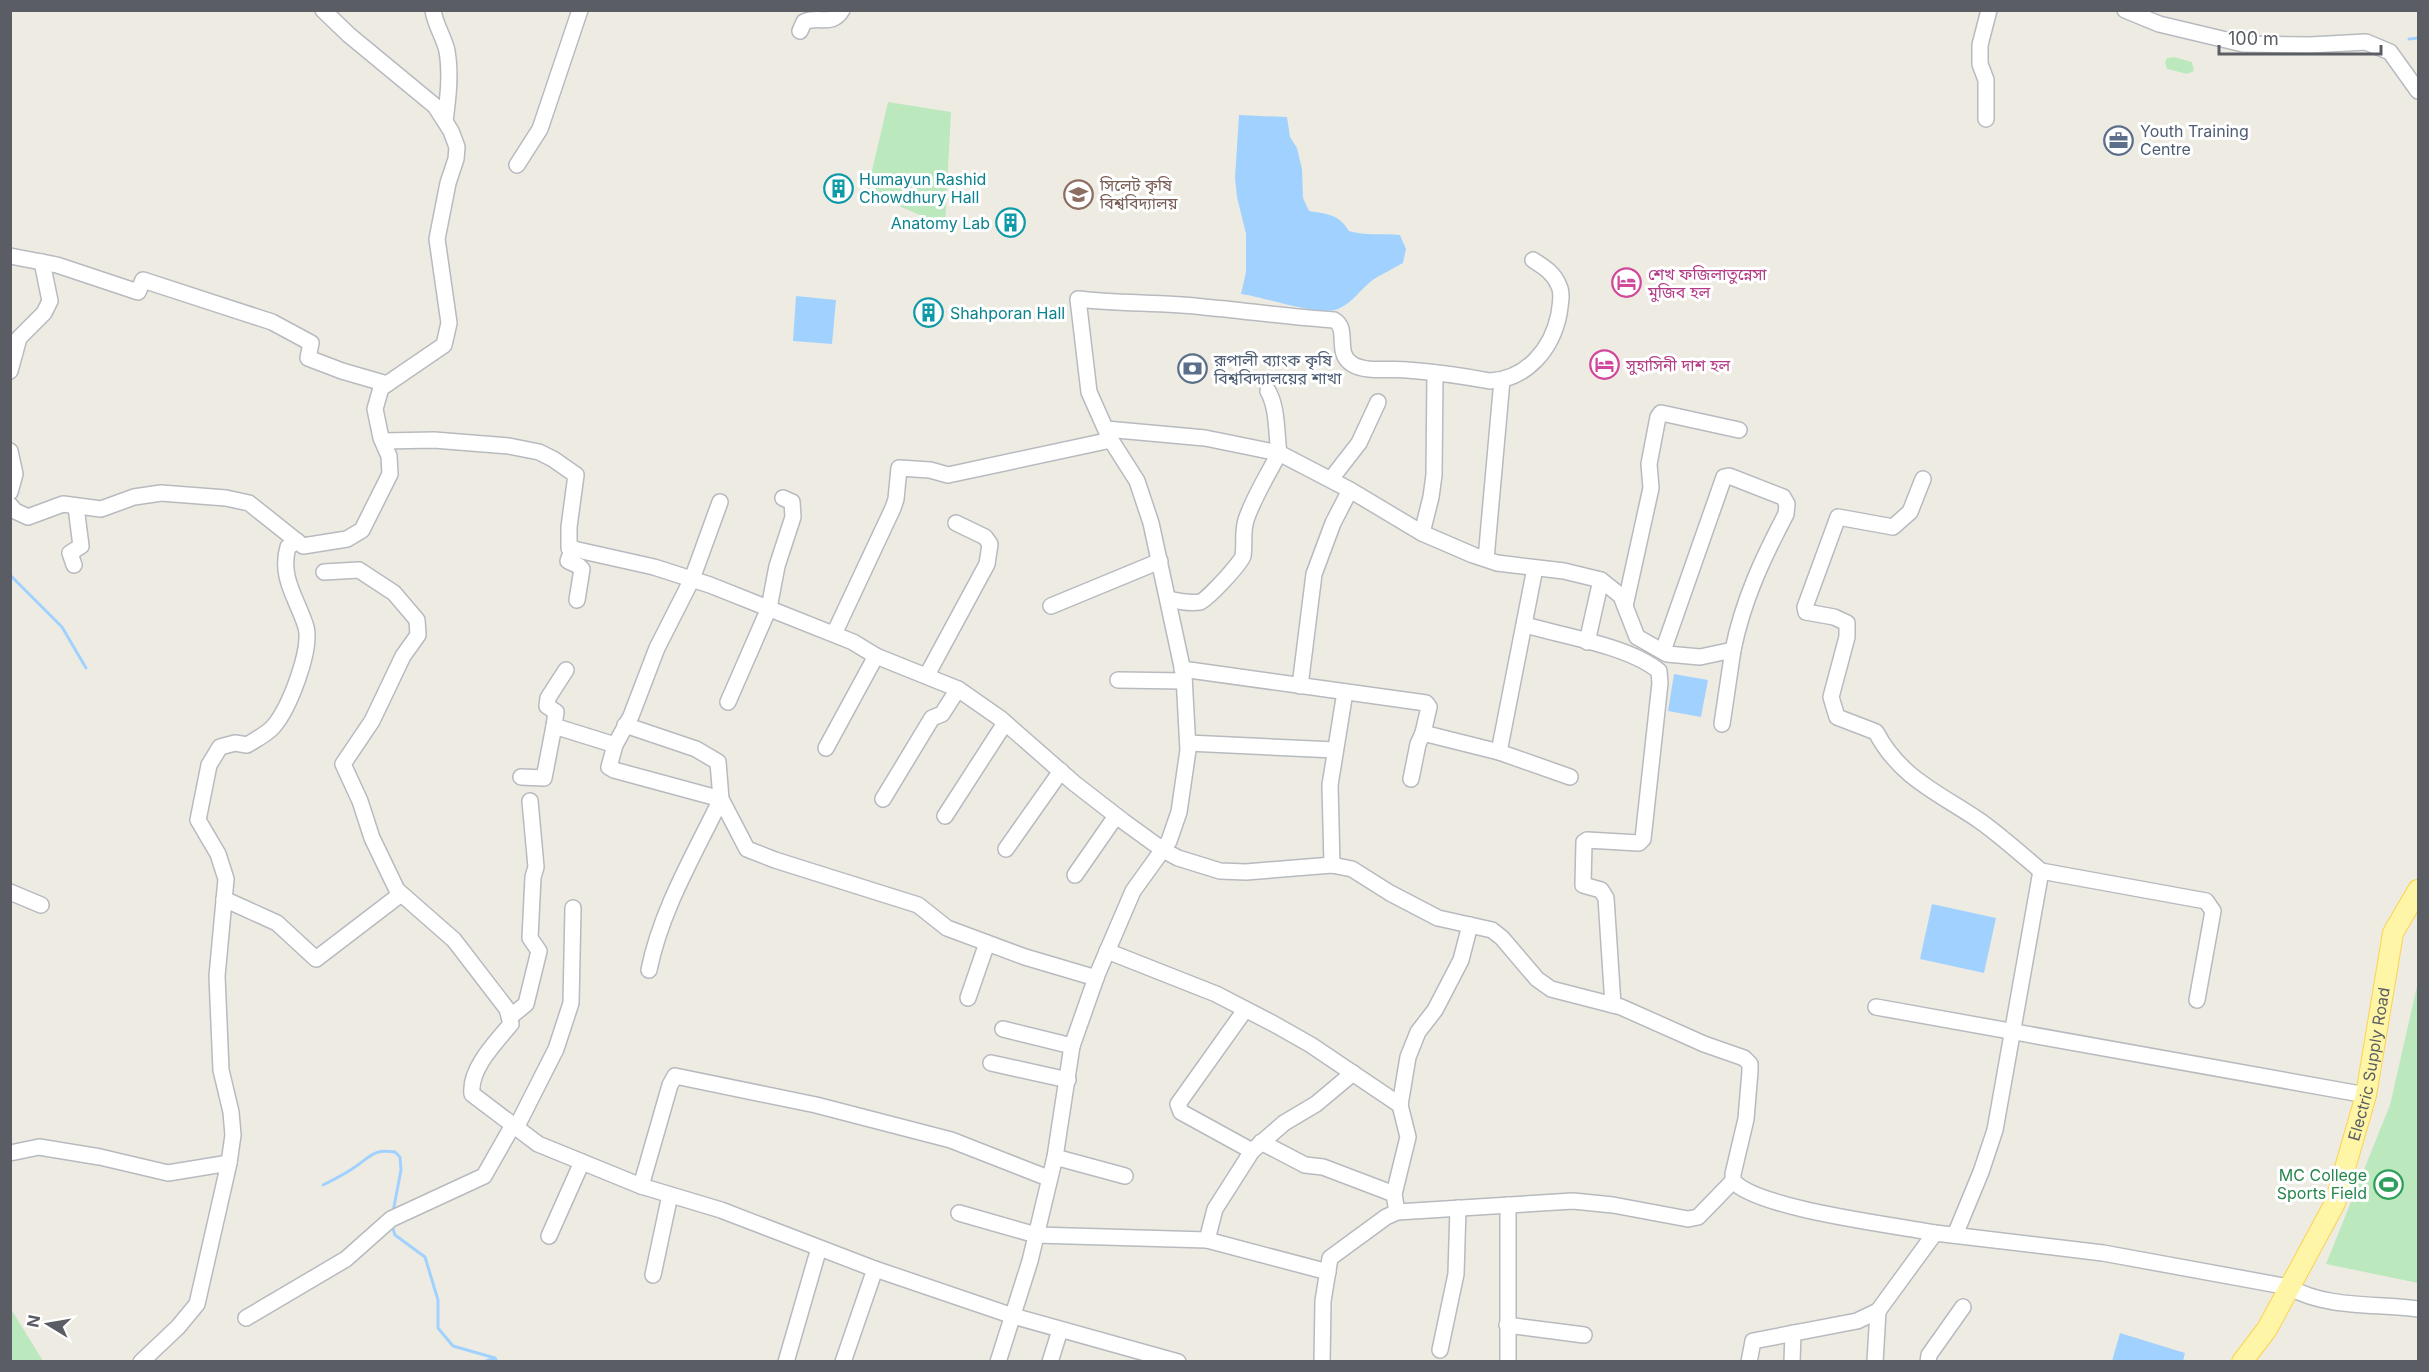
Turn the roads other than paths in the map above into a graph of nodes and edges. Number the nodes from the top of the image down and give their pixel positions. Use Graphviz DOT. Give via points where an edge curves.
graph roads {
  1 [pos="323,10"];
  2 [pos="433,10"];
  3 [pos="580,10"];
  4 [pos="842,10"];
  5 [pos="1989,10"];
  6 [pos="2125,10"];
  7 [pos="801,31"];
  8 [pos="2418,91"];
  9 [pos="1986,119"];
  10 [pos="445,121"];
  11 [pos="517,165"];
  12 [pos="10,256"];
  13 [pos="1533,260"];
  14 [pos="42,262"];
  15 [pos="10,371"];
  16 [pos="1435,373"];
  17 [pos="1502,380"];
  18 [pos="387,384"];
  19 [pos="1268,391"];
  20 [pos="1378,402"];
  21 [pos="1739,430"];
  22 [pos="1108,435"];
  23 [pos="383,441"];
  24 [pos="10,451"];
  25 [pos="1279,453"];
  26 [pos="1331,479"];
  27 [pos="1923,479"];
  28 [pos="1350,490"];
  29 [pos="10,492"];
  30 [pos="783,498"];
  31 [pos="720,502"];
  32 [pos="10,505"];
  33 [pos="76,507"];
  34 [pos="956,523"];
  35 [pos="1422,533"];
  36 [pos="297,542"];
  37 [pos="573,548"];
  38 [pos="1486,559"];
  39 [pos="1160,561"];
  40 [pos="74,565"];
  41 [pos="1535,568"];
  42 [pos="324,572"];
  43 [pos="692,579"];
  44 [pos="1601,580"];
  45 [pos="1168,599"];
  46 [pos="577,600"];
  47 [pos="1051,606"];
  48 [pos="1625,606"];
  49 [pos="769,608"];
  50 [pos="1525,625"];
  51 [pos="834,634"];
  52 [pos="1587,642"];
  53 [pos="1733,650"];
  54 [pos="1663,651"];
  55 [pos="876,656"];
  56 [pos="566,670"];
  57 [pos="927,675"];
  58 [pos="1183,675"];
  59 [pos="1118,680"];
  60 [pos="1300,686"];
  61 [pos="958,688"];
  62 [pos="1345,692"];
  63 [pos="728,702"];
  64 [pos="1005,723"];
  65 [pos="1722,724"];
  66 [pos="625,725"];
  67 [pos="554,726"];
  68 [pos="1424,733"];
  69 [pos="1188,743"];
  70 [pos="615,745"];
  71 [pos="826,748"];
  72 [pos="1335,750"];
  73 [pos="1499,752"];
  74 [pos="1060,771"];
  75 [pos="521,777"];
  76 [pos="1570,777"];
  77 [pos="1411,778"];
  78 [pos="721,799"];
  79 [pos="883,799"];
  80 [pos="530,801"];
  81 [pos="945,816"];
  82 [pos="1116,816"];
  83 [pos="1006,849"];
  84 [pos="1163,850"];
  85 [pos="1332,865"];
  86 [pos="2041,871"];
  87 [pos="1075,875"];
  88 [pos="2418,890"];
  89 [pos="10,892"];
  90 [pos="400,894"];
  91 [pos="224,899"];
  92 [pos="41,905"];
  93 [pos="573,908"];
  94 [pos="1470,925"];
  95 [pos="987,943"];
  96 [pos="1107,951"];
  97 [pos="650,970"];
  98 [pos="1096,978"];
  99 [pos="968,998"];
  100 [pos="2197,1000"];
  101 [pos="1613,1005"];
  102 [pos="1876,1007"];
  103 [pos="1245,1010"];
  104 [pos="510,1017"];
  105 [pos="1003,1029"];
  106 [pos="2012,1031"];
  107 [pos="1072,1046"];
  108 [pos="991,1063"];
  109 [pos="1353,1073"];
  110 [pos="1068,1080"];
  111 [pos="2366,1095"];
  112 [pos="1400,1106"];
  113 [pos="514,1126"];
  114 [pos="1257,1147"];
  115 [pos="10,1153"];
  116 [pos="1055,1157"];
  117 [pos="582,1162"];
  118 [pos="229,1163"];
  119 [pos="1125,1176"];
  120 [pos="1048,1178"];
  121 [pos="1733,1181"];
  122 [pos="641,1186"];
  123 [pos="1394,1194"];
  124 [pos="670,1195"];
  125 [pos="1508,1205"];
  126 [pos="1458,1208"];
  127 [pos="1397,1212"];
  128 [pos="958,1213"];
  129 [pos="1935,1233"];
  130 [pos="1036,1234"];
  131 [pos="1955,1235"];
  132 [pos="549,1236"];
  133 [pos="1207,1240"];
  134 [pos="819,1248"];
  135 [pos="875,1269"];
  136 [pos="1328,1272"];
  137 [pos="653,1275"];
  138 [pos="2289,1287"];
  139 [pos="1963,1307"];
  140 [pos="2418,1309"];
  141 [pos="1878,1311"];
  142 [pos="1013,1316"];
  143 [pos="246,1318"];
  144 [pos="1507,1325"];
  145 [pos="1060,1330"];
  146 [pos="1793,1333"];
  147 [pos="1584,1335"];
  148 [pos="1440,1350"];
  149 [pos="1131,1356"];
  150 [pos="141,1362"];
  151 [pos="786,1362"];
  152 [pos="843,1362"];
  153 [pos="998,1362"];
  154 [pos="1050,1362"];
  155 [pos="1178,1362"];
  156 [pos="1322,1362"];
  157 [pos="1508,1362"];
  158 [pos="1749,1362"];
  159 [pos="1792,1362"];
  160 [pos="1875,1362"];
  161 [pos="1928,1362"];
  162 [pos="2242,1362"];
  1 -- 10 [label="street" via="435,106"];
  2 -- 10 [label="street" via="446,49 449,88"];
  3 -- 11 [label="street" via="540,129"];
  4 -- 7 [label="street" via="837,18 812,18 804,22"];
  5 -- 9 [label="street" via="1980,45 1980,64 1986,80"];
  6 -- 8 [label="street" via="2159,24 2243,44 2366,42 2391,52"];
  10 -- 18 [label="street" via="457,147 436,239 448,334 444,345"];
  12 -- 14 [label="street"];
  13 -- 17 [label="street" via="1551,272 1560,288 1556,325 1542,355"];
  14 -- 15 [label="street" via="50,301 44,313 19,338"];
  14 -- 18 [label="street" via="138,292 143,280 272,322 311,343 308,358"];
  16 -- 17 [label="street"];
  16 -- 22 [label="street" via="1352,364 1343,354 1341,329 1334,320 1078,298 1089,392"];
  16 -- 35 [label="street" via="1434,475"];
  17 -- 38 [label="street"];
  18 -- 23 [label="street" via="381,388 375,409"];
  19 -- 25 [label="street" via="1274,402"];
  20 -- 26 [label="street" via="1359,443"];
  21 -- 48 [label="street" via="1661,413 1658,417 1649,464 1651,488"];
  22 -- 25 [label="street" via="1205,438"];
  22 -- 39 [label="street" via="1137,481"];
  22 -- 51 [label="street" via="948,475 899,468 893,508"];
  23 -- 36 [label="street" via="390,474 362,530 347,539 303,546"];
  23 -- 37 [label="street" via="434,440 509,446 553,459 576,475 569,527 569,548"];
  24 -- 29 [label="street" via="15,474"];
  25 -- 26 [label="street"];
  25 -- 45 [label="street" via="1246,520 1239,566 1205,600"];
  26 -- 28 [label="street"];
  27 -- 86 [label="street" via="1910,512 1893,527 1838,517 1805,607 1806,612 1847,622 1847,637 1831,698 1837,717 1876,732 1916,781 1980,821"];
  28 -- 35 [label="street"];
  28 -- 60 [label="street" via="1314,574"];
  30 -- 49 [label="street" via="792,502 793,517"];
  31 -- 43 [label="street"];
  32 -- 33 [label="street" via="28,517 63,504"];
  33 -- 36 [label="street" via="101,509 134,497 161,493 226,498 249,502"];
  33 -- 40 [label="street" via="81,546 70,553"];
  34 -- 57 [label="street" via="985,537 990,544 987,564"];
  35 -- 38 [label="street"];
  36 -- 91 [label="street" via="288,548 285,557 288,582 307,628 296,687 273,727 247,745 220,747 209,765 204,787 198,820 218,854 226,879"];
  37 -- 43 [label="street"];
  37 -- 46 [label="street" via="568,561 582,569"];
  38 -- 41 [label="street"];
  39 -- 45 [label="street"];
  39 -- 47 [label="street"];
  41 -- 44 [label="street"];
  41 -- 50 [label="street"];
  42 -- 90 [label="street" via="359,570 394,594 417,620 418,635 403,656 372,721 343,764 372,838"];
  43 -- 49 [label="street"];
  43 -- 66 [label="street" via="657,648"];
  44 -- 48 [label="street" via="1621,596"];
  44 -- 52 [label="street"];
  45 -- 58 [label="street"];
  48 -- 54 [label="street" via="1638,637"];
  49 -- 51 [label="street"];
  49 -- 63 [label="street"];
  50 -- 52 [label="street"];
  50 -- 73 [label="street"];
  51 -- 55 [label="street"];
  52 -- 101 [label="street" via="1649,662 1659,671 1660,683 1643,839 1639,843 1587,840 1582,848 1583,885 1601,890 1606,898"];
  53 -- 54 [label="street" via="1700,657"];
  53 -- 54 [label="street" via="1752,581 1786,514 1787,504 1783,497 1729,476 1724,477 1700,540"];
  53 -- 65 [label="street"];
  55 -- 57 [label="street"];
  55 -- 71 [label="street"];
  56 -- 67 [label="street" via="548,698 548,706 556,712"];
  57 -- 61 [label="street"];
  58 -- 59 [label="street"];
  58 -- 60 [label="street"];
  58 -- 69 [label="street"];
  60 -- 62 [label="street"];
  61 -- 64 [label="street"];
  61 -- 79 [label="street" via="942,714 932,718"];
  62 -- 68 [label="street" via="1428,704"];
  62 -- 72 [label="street"];
  64 -- 74 [label="street"];
  64 -- 81 [label="street"];
  66 -- 70 [label="street"];
  66 -- 78 [label="street" via="696,748 718,762"];
  67 -- 70 [label="street"];
  67 -- 75 [label="street" via="544,778"];
  68 -- 73 [label="street"];
  68 -- 77 [label="street"];
  69 -- 72 [label="street"];
  69 -- 84 [label="street" via="1179,812"];
  70 -- 78 [label="street" via="609,767 614,770"];
  72 -- 85 [label="street" via="1329,802"];
  73 -- 76 [label="street"];
  74 -- 82 [label="street"];
  74 -- 83 [label="street"];
  78 -- 95 [label="street" via="747,849 918,905 947,928"];
  78 -- 97 [label="street" via="675,893"];
  80 -- 104 [label="street" via="536,867 530,938 539,951 526,1004"];
  82 -- 84 [label="street"];
  82 -- 87 [label="street"];
  84 -- 85 [label="street" via="1195,865 1220,871"];
  84 -- 96 [label="street" via="1133,891"];
  85 -- 94 [label="street" via="1352,869 1438,918"];
  86 -- 100 [label="street" via="2206,901 2213,911"];
  86 -- 106 [label="street"];
  88 -- 111 [label="main road, Electric Supply Road" via="2393,933"];
  89 -- 92 [label="street"];
  90 -- 91 [label="street" via="316,959 278,923"];
  90 -- 104 [label="street" via="454,940 498,995"];
  91 -- 118 [label="street" via="217,976 221,1070 233,1135"];
  93 -- 113 [label="street" via="571,1003 556,1049"];
  94 -- 101 [label="street" via="1492,930 1536,979 1551,989"];
  94 -- 112 [label="street" via="1461,960 1436,1010 1418,1032 1408,1057"];
  95 -- 98 [label="street"];
  95 -- 99 [label="street"];
  96 -- 98 [label="street"];
  96 -- 103 [label="street" via="1172,975"];
  98 -- 107 [label="street"];
  101 -- 121 [label="street" via="1744,1058 1750,1064 1746,1119"];
  102 -- 106 [label="street"];
  103 -- 109 [label="street" via="1311,1045"];
  103 -- 114 [label="street" via="1178,1104 1181,1112"];
  104 -- 113 [label="street" via="512,1024 487,1052 471,1086 472,1094"];
  105 -- 107 [label="street"];
  106 -- 111 [label="street"];
  106 -- 131 [label="street" via="1995,1130"];
  107 -- 110 [label="street"];
  108 -- 110 [label="street"];
  109 -- 112 [label="street"];
  109 -- 114 [label="street"];
  110 -- 116 [label="street"];
  111 -- 138 [label="main road, Electric Supply Road" via="2335,1203"];
  112 -- 123 [label="street" via="1408,1137"];
  113 -- 117 [label="street" via="538,1144"];
  113 -- 143 [label="street" via="484,1176 391,1219 346,1259"];
  114 -- 123 [label="street"];
  114 -- 133 [label="street" via="1215,1209"];
  115 -- 118 [label="street" via="39,1147 168,1173"];
  116 -- 119 [label="street"];
  116 -- 120 [label="street"];
  117 -- 122 [label="street"];
  117 -- 132 [label="street"];
  118 -- 150 [label="street" via="197,1304"];
  120 -- 122 [label="street" via="951,1140 816,1105 675,1076"];
  120 -- 130 [label="street"];
  121 -- 125 [label="street" via="1698,1217 1688,1219 1573,1201"];
  121 -- 129 [label="street" via="1764,1199 1793,1207"];
  122 -- 124 [label="street"];
  123 -- 127 [label="street"];
  124 -- 134 [label="street"];
  124 -- 137 [label="street"];
  125 -- 126 [label="street"];
  125 -- 144 [label="street"];
  126 -- 127 [label="street"];
  126 -- 148 [label="street" via="1456,1274"];
  127 -- 136 [label="street" via="1330,1258"];
  128 -- 130 [label="street"];
  129 -- 131 [label="street"];
  129 -- 141 [label="street"];
  130 -- 133 [label="street"];
  130 -- 142 [label="street"];
  131 -- 138 [label="street" via="2103,1252"];
  133 -- 136 [label="street"];
  134 -- 135 [label="street"];
  134 -- 151 [label="street"];
  135 -- 142 [label="street"];
  135 -- 152 [label="street"];
  136 -- 156 [label="street" via="1323,1300"];
  138 -- 140 [label="street" via="2302,1294 2357,1304"];
  138 -- 162 [label="main road, Electric Supply Road" via="2267,1329"];
  139 -- 161 [label="street"];
  141 -- 146 [label="street" via="1857,1321"];
  141 -- 160 [label="street"];
  142 -- 145 [label="street"];
  142 -- 153 [label="street"];
  144 -- 147 [label="street"];
  144 -- 157 [label="street"];
  145 -- 149 [label="street"];
  145 -- 154 [label="street"];
  146 -- 158 [label="street" via="1753,1341"];
  146 -- 159 [label="street"];
  149 -- 155 [label="street"];
}
